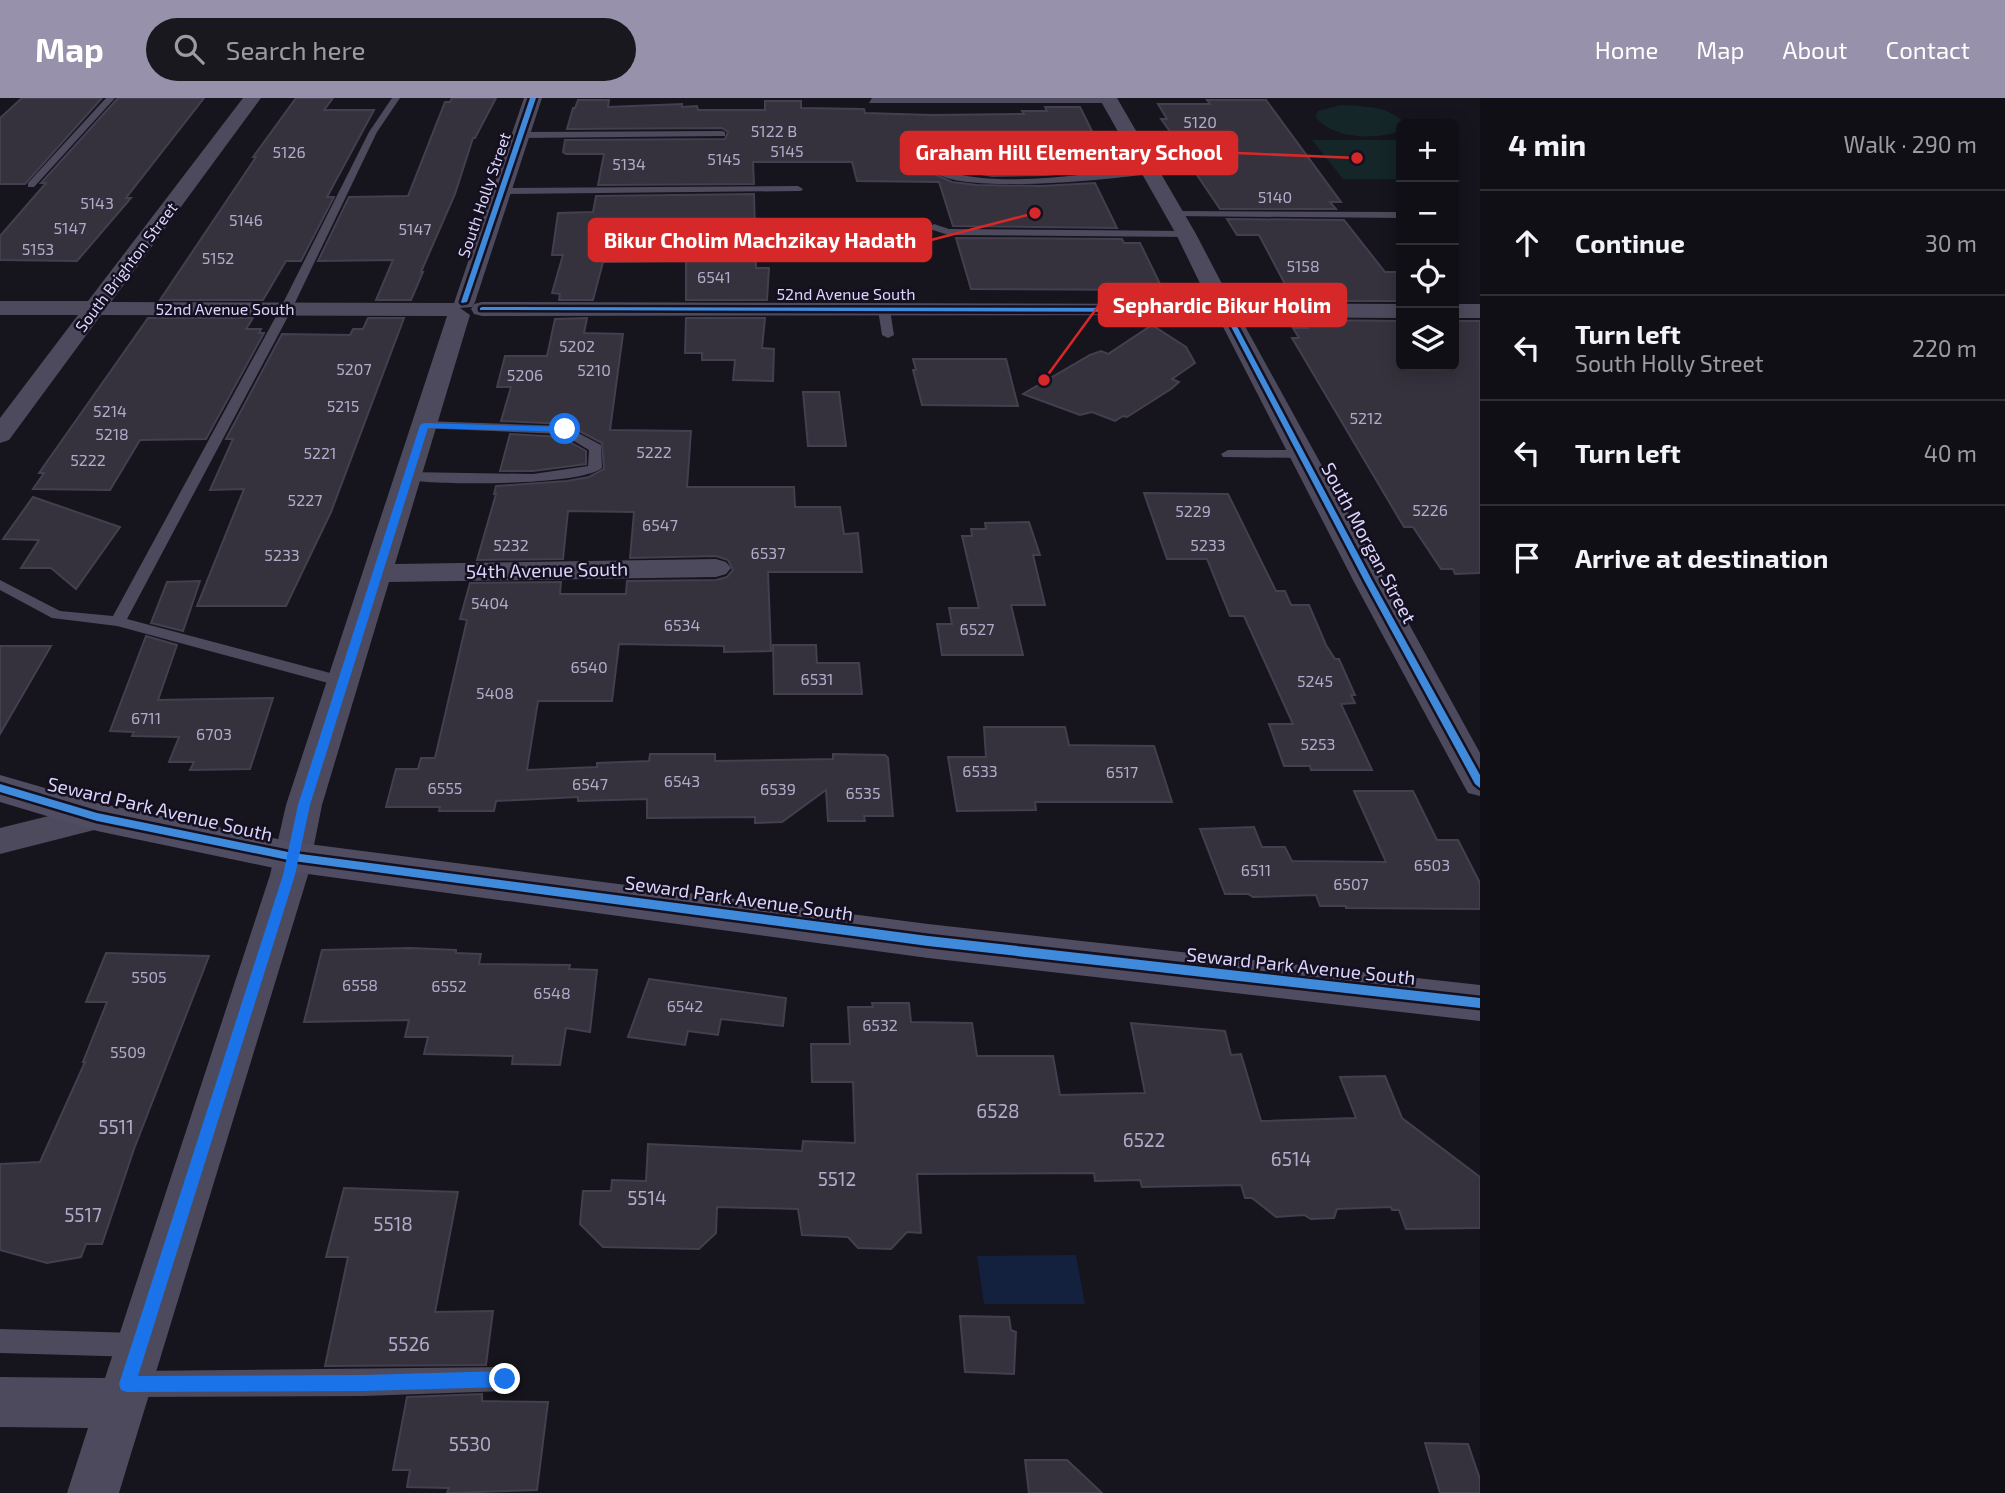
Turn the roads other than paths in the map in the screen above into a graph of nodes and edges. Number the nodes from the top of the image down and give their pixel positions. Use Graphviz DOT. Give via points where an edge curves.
graph roads {
  1 [pos="111,98"];
  2 [pos="252,98"];
  3 [pos="396,98"];
  4 [pos="533,98"];
  5 [pos="1108,99"];
  6 [pos="872,101"];
  7 [pos="722,134"];
  8 [pos="521,135"];
  9 [pos="1150,171"];
  10 [pos="941,173"];
  11 [pos="31,185"];
  12 [pos="798,189"];
  13 [pos="502,191"];
  14 [pos="1175,214"];
  15 [pos="1396,215"];
  16 [pos="934,227"];
  17 [pos="1186,234"];
  18 [pos="0,308"];
  19 [pos="464,308"];
  20 [pos="95,309"];
  21 [pos="286,309"];
  22 [pos="884,310"];
  23 [pos="1225,310"];
  24 [pos="1396,311"];
  25 [pos="1459,311"];
  26 [pos="1480,311"];
  27 [pos="887,335"];
  28 [pos="424,425"];
  29 [pos="0,435"];
  30 [pos="1228,454"];
  31 [pos="1301,454"];
  32 [pos="408,476"];
  33 [pos="716,568"];
  34 [pos="377,573"];
  35 [pos="0,584"];
  36 [pos="118,621"];
  37 [pos="343,682"];
  38 [pos="1480,784"];
  39 [pos="0,788"];
  40 [pos="97,817"];
  41 [pos="0,841"];
  42 [pos="293,857"];
  43 [pos="1480,1003"];
  44 [pos="0,1341"];
  45 [pos="128,1378"];
  46 [pos="505,1379"];
  47 [pos="0,1402"];
  48 [pos="93,1493"];
  1 -- 11 [label="lane"];
  2 -- 20 [label="street, South Brighton Street"];
  3 -- 21 [label="lane" via="373,132"];
  4 -- 8 [label="street, South Holly Street"];
  5 -- 6 [label="lane"];
  5 -- 9 [label="street, South Morgan Street"];
  7 -- 8 [label="lane"];
  8 -- 13 [label="street, South Holly Street"];
  9 -- 10 [label="lane" via="1019,181 966,181"];
  9 -- 14 [label="street, South Morgan Street"];
  12 -- 13 [label="lane"];
  13 -- 19 [label="street, South Holly Street"];
  14 -- 15 [label="lane"];
  14 -- 17 [label="street, South Morgan Street"];
  16 -- 17 [label="lane" via="948,232"];
  17 -- 23 [label="street, South Morgan Street"];
  18 -- 20 [label="street, 52nd Avenue South"];
  19 -- 21 [label="street, 52nd Avenue South"];
  19 -- 22 [label="street, 52nd Avenue South"];
  19 -- 28 [label="street, South Holly Street"];
  20 -- 21 [label="street, 52nd Avenue South"];
  20 -- 29 [label="street, South Brighton Street"];
  21 -- 36 [label="lane"];
  22 -- 23 [label="street, 52nd Avenue South"];
  22 -- 27 [label="lane"];
  23 -- 24 [label="street, 52nd Avenue South"];
  23 -- 31 [label="street, South Morgan Street"];
  25 -- 26 [label="street"];
  28 -- 32 [label="street, South Holly Street"];
  28 -- 32 [label="lane" via="565,429 596,448 595,468 583,474 554,476"];
  30 -- 31 [label="lane"];
  31 -- 38 [label="street, South Morgan Street"];
  32 -- 34 [label="street, South Holly Street"];
  33 -- 34 [label="street, 54th Avenue South"];
  34 -- 37 [label="street, South Holly Street"];
  35 -- 36 [label="lane" via="57,615"];
  36 -- 37 [label="lane"];
  37 -- 42 [label="street, South Holly Street" via="304,805"];
  39 -- 40 [label="main road, Seward Park Avenue South"];
  40 -- 41 [label="street"];
  40 -- 42 [label="main road, Seward Park Avenue South"];
  42 -- 43 [label="main road, Seward Park Avenue South" via="928,941"];
  42 -- 45 [label="street, South Holly Street"];
  44 -- 45 [label="lane"];
  45 -- 46 [label="lane" via="363,1383"];
  45 -- 47 [label="street"];
  45 -- 48 [label="street, South Holly Street"];
}
